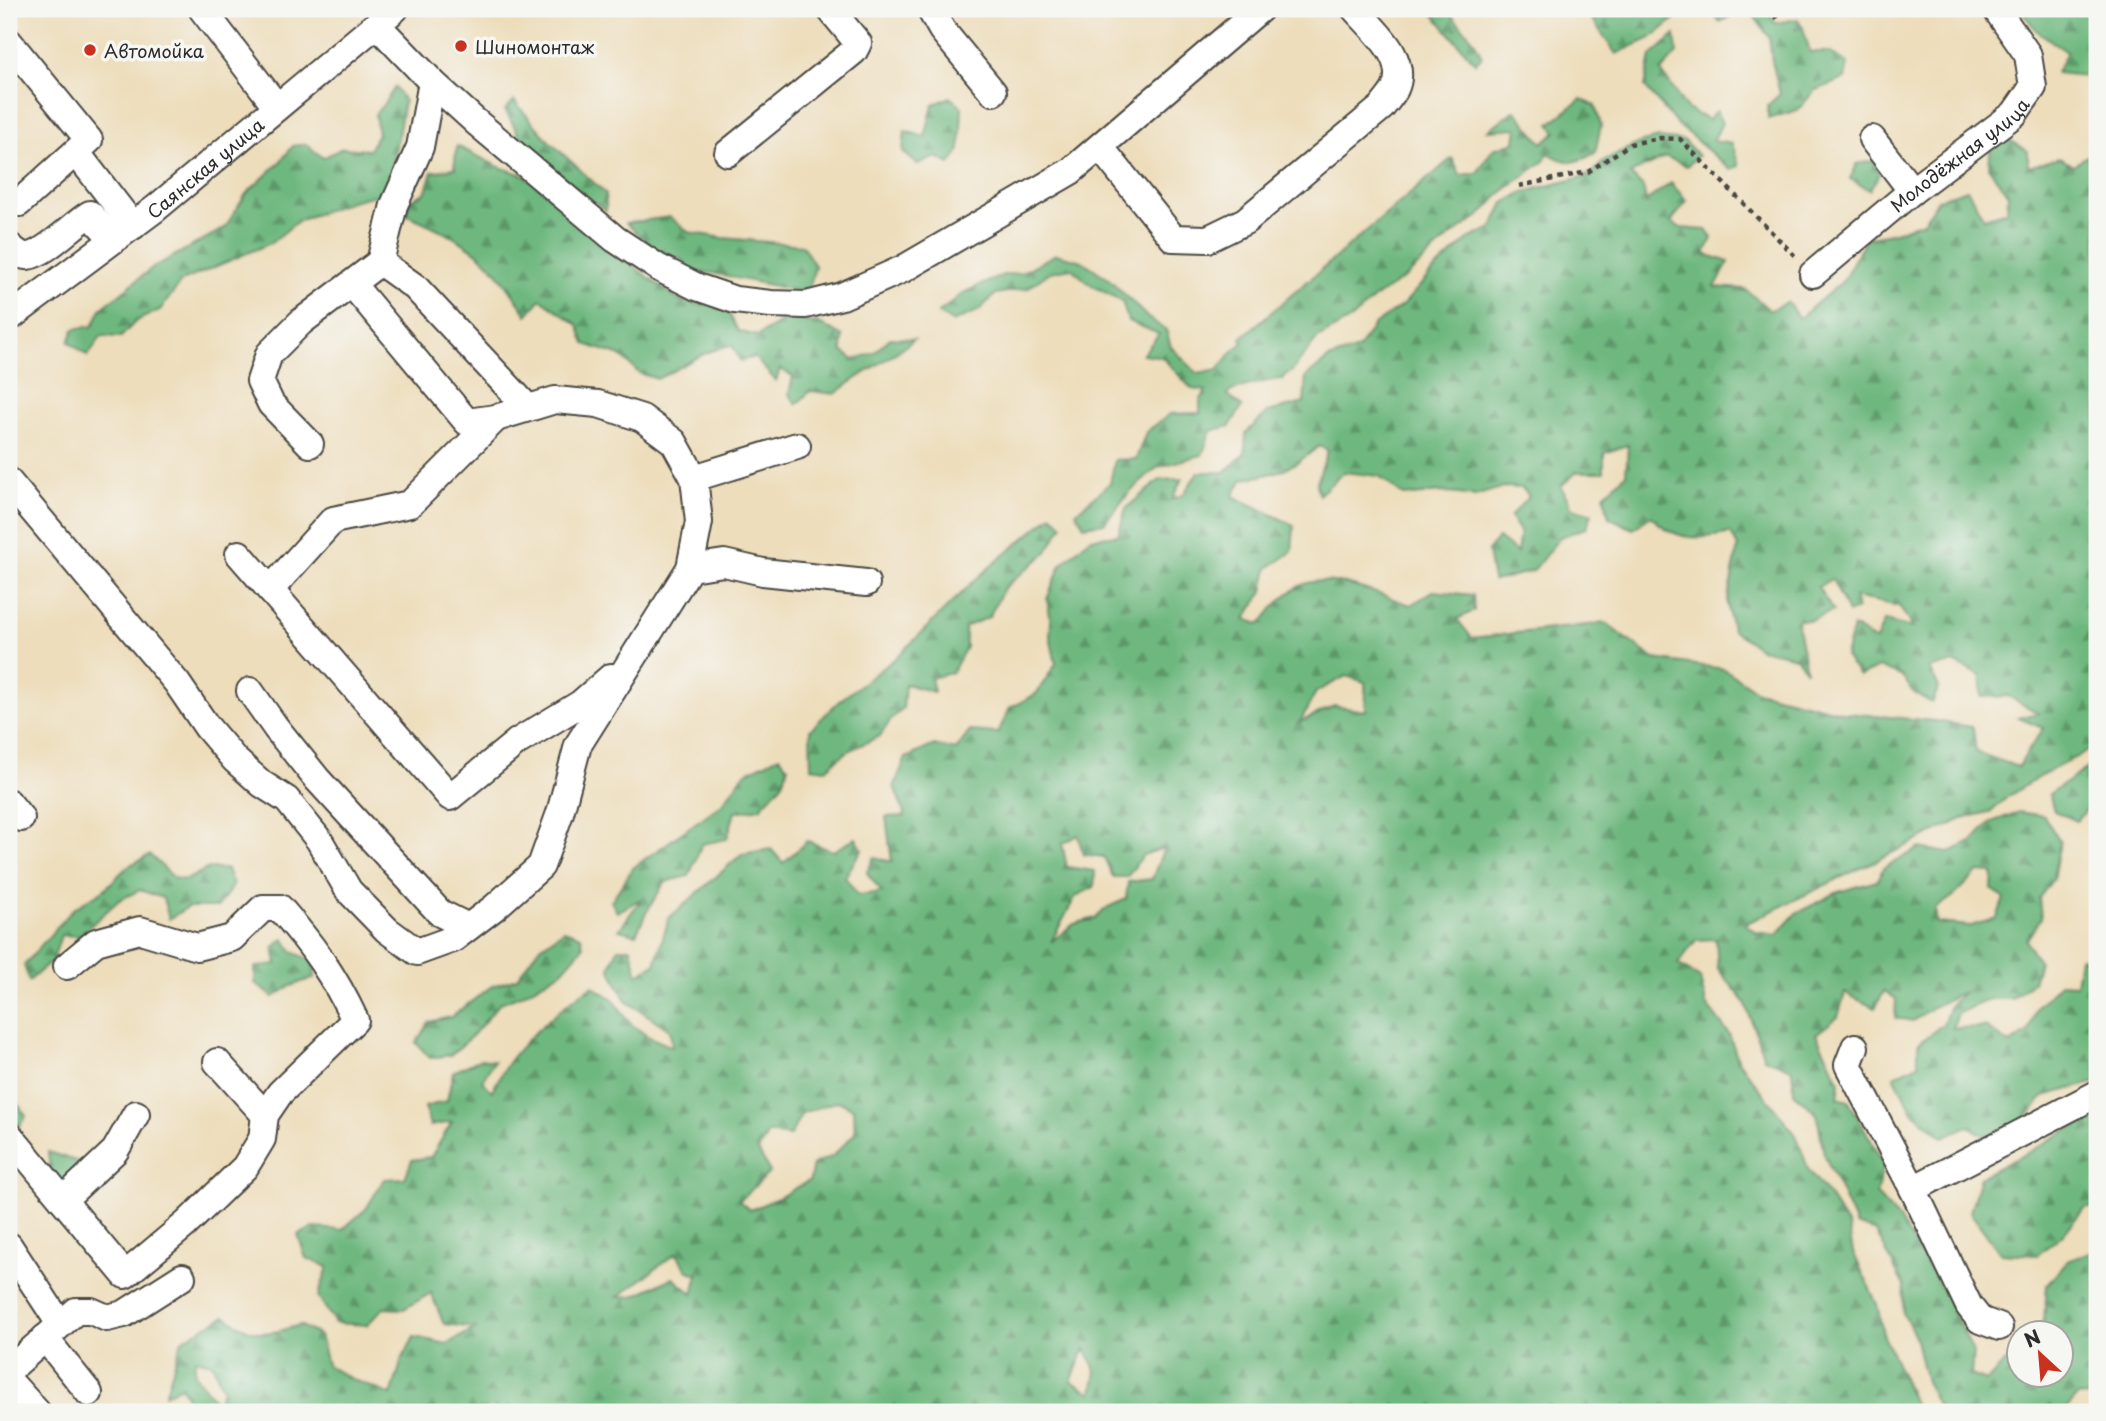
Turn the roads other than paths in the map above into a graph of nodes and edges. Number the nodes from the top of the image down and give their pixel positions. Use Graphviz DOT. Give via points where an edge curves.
graph roads {
  1 [pos="202,9"];
  2 [pos="830,9"];
  3 [pos="930,9"];
  4 [pos="1260,9"];
  5 [pos="1355,9"];
  6 [pos="1996,9"];
  7 [pos="386,17"];
  8 [pos="9,43"];
  9 [pos="432,82"];
  10 [pos="993,92"];
  11 [pos="277,107"];
  12 [pos="1872,139"];
  13 [pos="1100,147"];
  14 [pos="76,152"];
  15 [pos="729,153"];
  16 [pos="1912,191"];
  17 [pos="19,203"];
  18 [pos="123,232"];
  19 [pos="9,246"];
  20 [pos="380,262"];
  21 [pos="1813,274"];
  22 [pos="352,284"];
  23 [pos="9,318"];
  24 [pos="527,407"];
  25 [pos="496,418"];
  26 [pos="310,444"];
  27 [pos="797,446"];
  28 [pos="694,478"];
  29 [pos="9,482"];
  30 [pos="239,554"];
  31 [pos="690,568"];
  32 [pos="866,583"];
  33 [pos="270,590"];
  34 [pos="630,660"];
  35 [pos="250,691"];
  36 [pos="468,927"];
  37 [pos="67,966"];
  38 [pos="1855,1047"];
  39 [pos="217,1062"];
  40 [pos="2097,1094"];
  41 [pos="136,1114"];
  42 [pos="265,1115"];
  43 [pos="9,1135"];
  44 [pos="1913,1189"];
  45 [pos="63,1200"];
  46 [pos="9,1245"];
  47 [pos="182,1277"];
  48 [pos="61,1325"];
  49 [pos="1998,1327"];
  50 [pos="9,1370"];
  51 [pos="9,1381"];
  52 [pos="89,1393"];
  53 [pos="37,1412"];
  1 -- 11 [label="street"];
  2 -- 15 [label="street" via="858,43 854,51"];
  3 -- 10 [label="street"];
  4 -- 13 [label="street"];
  5 -- 13 [label="street" via="1395,56 1395,90 1382,107 1245,221 1208,239 1173,238"];
  6 -- 16 [label="street, Молодёжная улица" via="2028,55 2033,87 2014,114"];
  7 -- 9 [label="street"];
  7 -- 11 [label="street, Саянская улица"];
  8 -- 14 [label="street" via="89,140"];
  9 -- 13 [label="street" via="615,239 648,261 697,287 735,300 771,304 806,305 842,296 904,269 1071,171"];
  9 -- 20 [label="street" via="420,147 394,205"];
  11 -- 18 [label="street, Саянская улица"];
  12 -- 16 [label="street"];
  14 -- 17 [label="street"];
  14 -- 18 [label="street"];
  16 -- 21 [label="street, Молодёжная улица"];
  18 -- 19 [label="street" via="90,214 27,256"];
  18 -- 23 [label="street, Саянская улица"];
  20 -- 22 [label="street"];
  20 -- 24 [label="street" via="415,287"];
  22 -- 25 [label="street" via="467,422"];
  22 -- 26 [label="street" via="302,321 269,354 260,381 271,404"];
  24 -- 25 [label="street"];
  24 -- 28 [label="street" via="555,400 598,404 642,418 674,442"];
  25 -- 33 [label="street" via="410,504 333,520"];
  27 -- 28 [label="street"];
  28 -- 31 [label="street" via="699,522"];
  29 -- 36 [label="street" via="177,683 235,760 287,800 319,840 349,891 387,930 417,952 453,939"];
  30 -- 33 [label="street"];
  31 -- 32 [label="street" via="724,563"];
  31 -- 34 [label="street"];
  33 -- 34 [label="street" via="450,797 517,743 580,704"];
  34 -- 36 [label="street" via="578,745 541,866"];
  35 -- 36 [label="street" via="317,779 440,913"];
  37 -- 42 [label="street" via="96,942 140,930 197,947 232,938 263,908 280,908 312,945 355,1020 279,1093"];
  38 -- 44 [label="street" via="1848,1065"];
  39 -- 42 [label="street"];
  40 -- 44 [label="street"];
  41 -- 45 [label="street" via="115,1150"];
  42 -- 45 [label="street" via="262,1139 245,1167 125,1275"];
  43 -- 45 [label="street"];
  44 -- 49 [label="street" via="1969,1306 1980,1320"];
  46 -- 48 [label="street"];
  47 -- 48 [label="street" via="124,1314 107,1318 91,1311"];
  48 -- 50 [label="street"];
  48 -- 52 [label="street"];
  51 -- 53 [label="street"];
}
